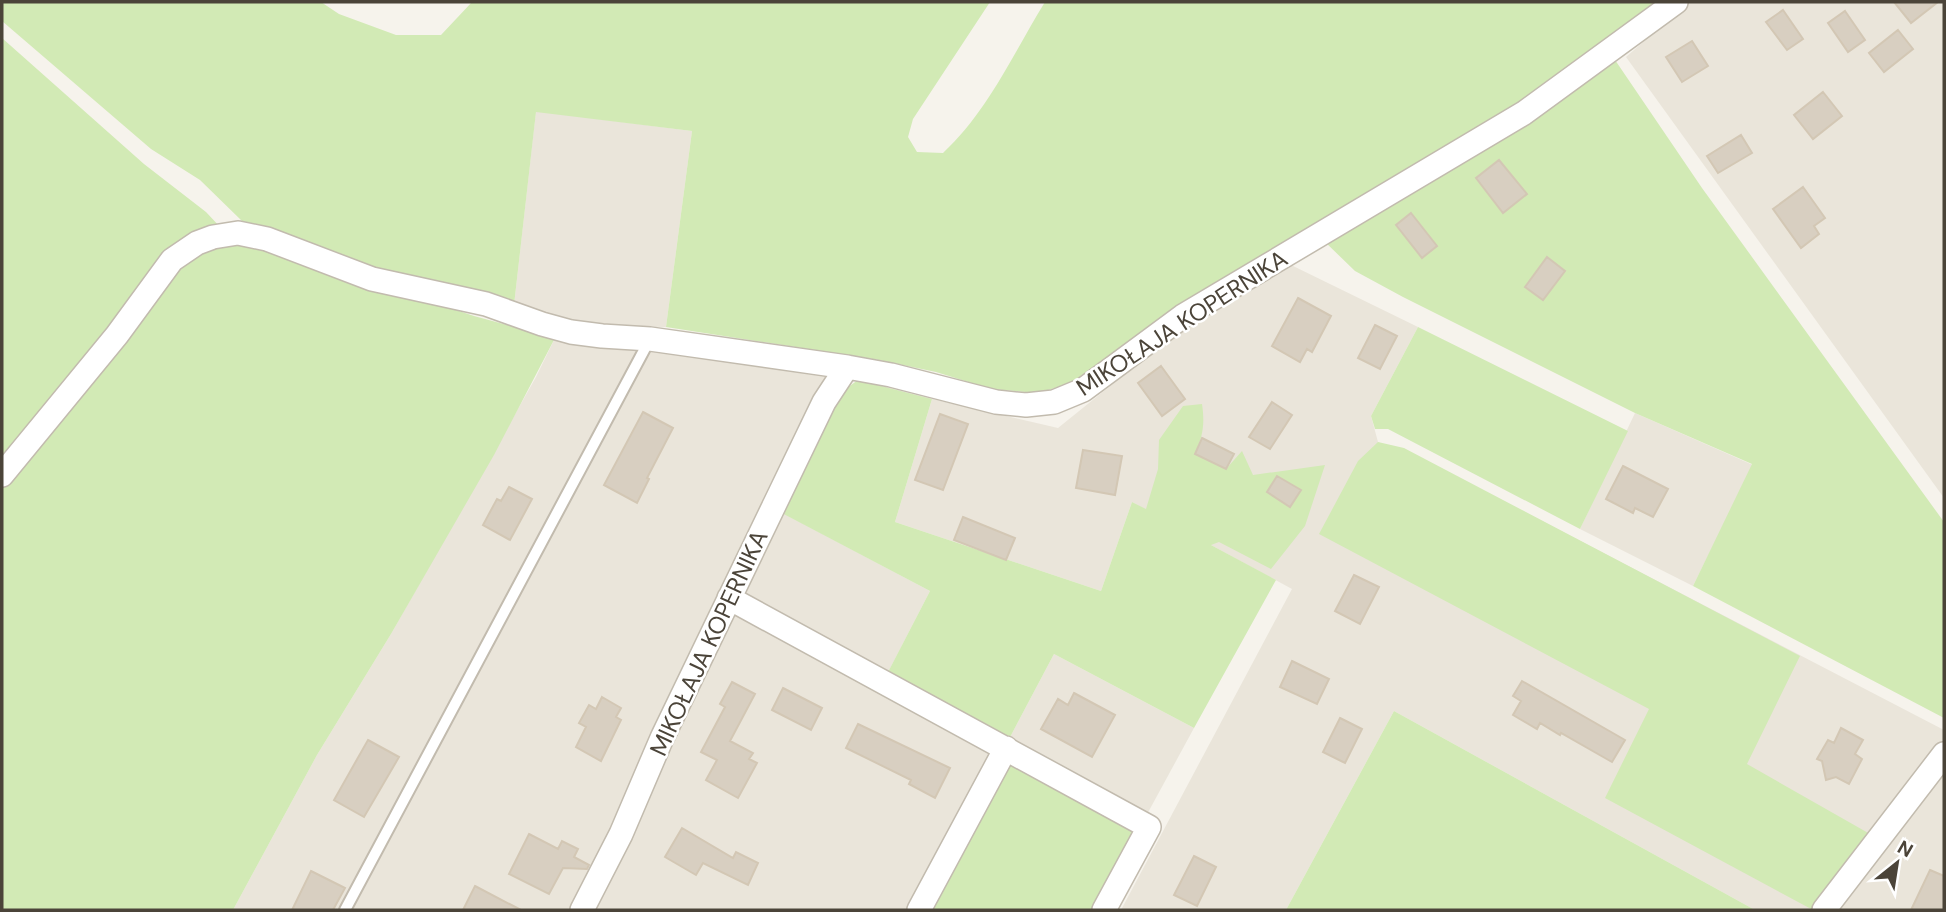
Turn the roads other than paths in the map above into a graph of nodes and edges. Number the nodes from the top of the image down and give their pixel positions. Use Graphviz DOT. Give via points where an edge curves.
graph roads {
  1 [pos="1676,2"];
  2 [pos="650,339"];
  3 [pos="847,367"];
  4 [pos="2,475"];
  5 [pos="729,598"];
  6 [pos="1006,748"];
  7 [pos="1944,754"];
  8 [pos="345,910"];
  9 [pos="582,910"];
  10 [pos="919,910"];
  11 [pos="1104,910"];
  12 [pos="1824,910"];
  1 -- 3 [label="street, MIKOŁAJA KOPERNIKA" via="1524,113 1183,316 1073,394 1054,402 1006,403"];
  2 -- 3 [label="street"];
  2 -- 4 [label="street" via="601,336 542,324 486,304 372,279 267,239 238,233 213,237 172,260"];
  2 -- 8 [label="lane"];
  3 -- 5 [label="street, MIKOŁAJA KOPERNIKA" via="824,402"];
  5 -- 6 [label="street"];
  5 -- 9 [label="street, MIKOŁAJA KOPERNIKA"];
  6 -- 10 [label="street"];
  6 -- 11 [label="street" via="1149,827"];
  7 -- 12 [label="street"];
}
